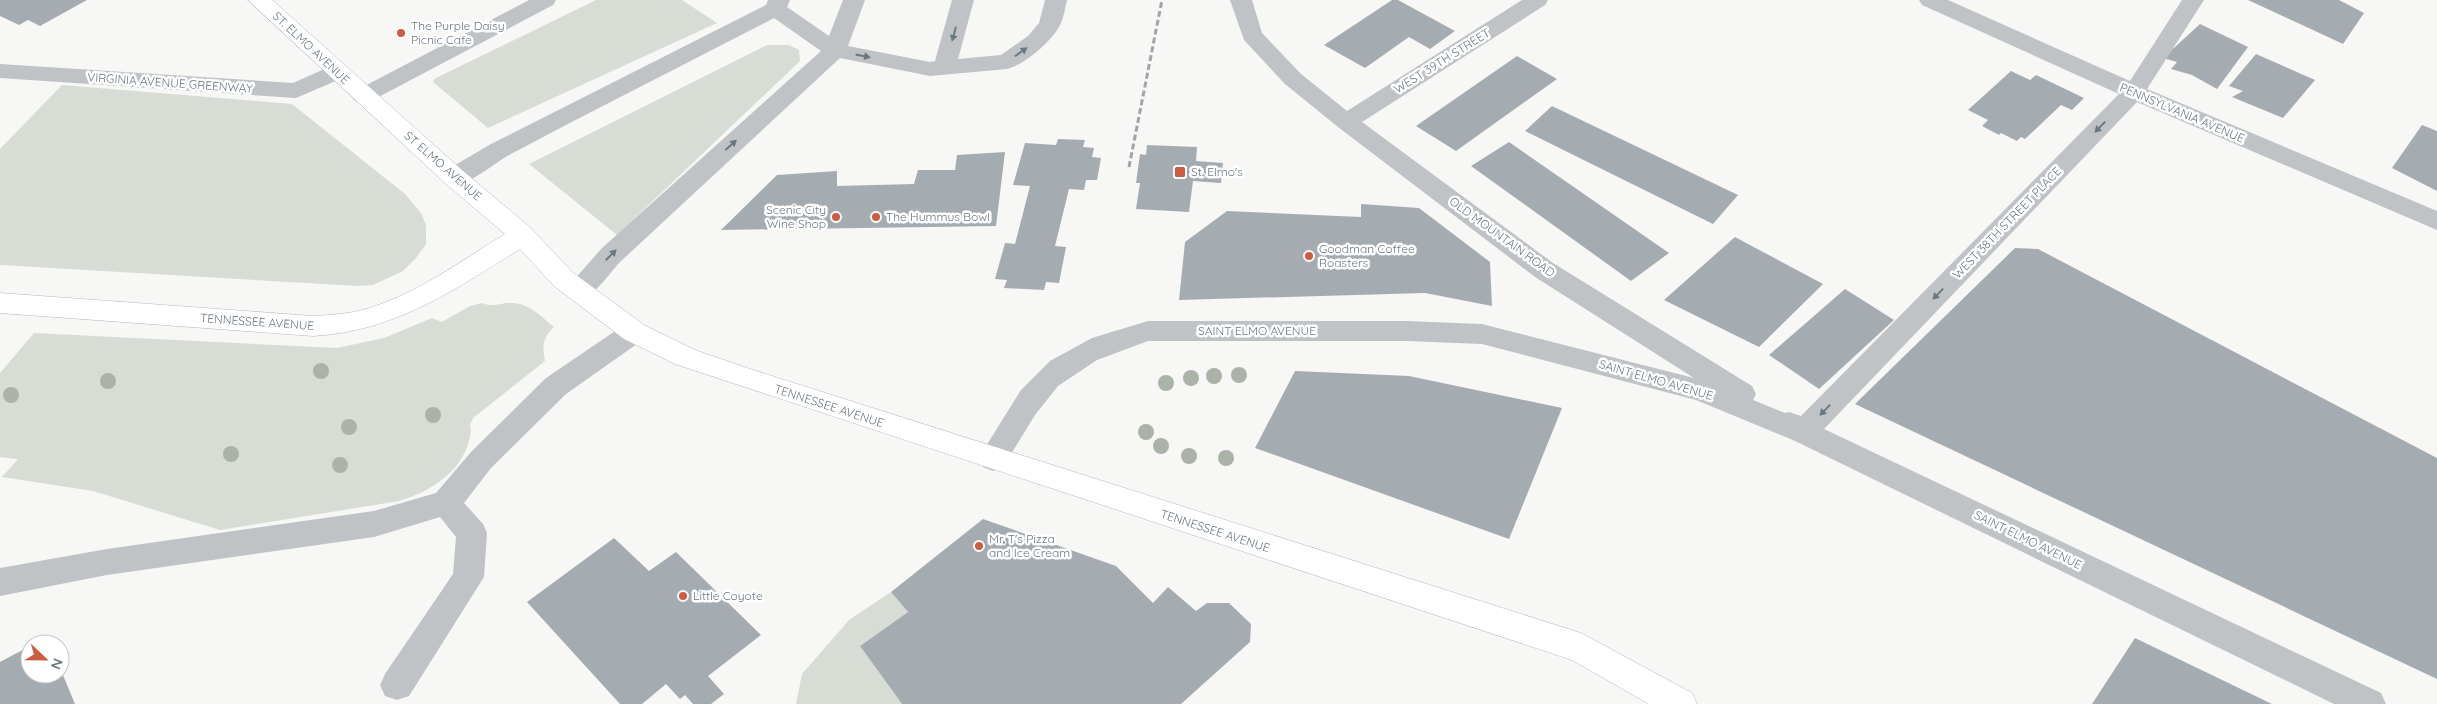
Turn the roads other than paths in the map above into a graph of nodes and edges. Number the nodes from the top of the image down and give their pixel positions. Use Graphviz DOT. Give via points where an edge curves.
graph roads {
  1 [pos="259,0"];
  2 [pos="544,0"];
  3 [pos="854,0"];
  4 [pos="963,0"];
  5 [pos="1056,0"];
  6 [pos="1241,0"];
  7 [pos="1538,0"];
  8 [pos="1930,0"];
  9 [pos="2193,0"];
  10 [pos="777,5"];
  11 [pos="835,50"];
  12 [pos="944,68"];
  13 [pos="0,71"];
  14 [pos="337,72"];
  15 [pos="2134,92"];
  16 [pos="363,96"];
  17 [pos="1346,122"];
  18 [pos="454,177"];
  19 [pos="2437,221"];
  20 [pos="523,236"];
  21 [pos="578,290"];
  22 [pos="0,303"];
  23 [pos="634,332"];
  24 [pos="1803,432"];
  25 [pos="993,459"];
  26 [pos="446,503"];
  27 [pos="0,582"];
  28 [pos="397,684"];
  29 [pos="1680,704"];
  30 [pos="2370,704"];
  1 -- 14 [label="main road, ST. ELMO AVENUE"];
  2 -- 16 [label="street"];
  3 -- 11 [label="street"];
  4 -- 12 [label="street, one-way"];
  12 -- 5 [label="street, one-way" via="1007,62 1036,41 1050,24"];
  6 -- 17 [label="street, OLD MOUNTAIN ROAD" via="1252,35 1293,79"];
  7 -- 17 [label="street, WEST 39TH STREET"];
  8 -- 15 [label="street, PENNSYLVANIA AVENUE"];
  9 -- 15 [label="street, WEST 38TH STREET PLACE"];
  10 -- 11 [label="street"];
  10 -- 18 [label="street" via="499,150"];
  11 -- 12 [label="street, one-way" via="930,69"];
  21 -- 11 [label="street, one-way" via="611,255"];
  13 -- 14 [label="street, VIRGINIA AVENUE GREENWAY" via="296,91"];
  14 -- 16 [label="main road, ST. ELMO AVENUE"];
  15 -- 19 [label="street, PENNSYLVANIA AVENUE"];
  15 -- 24 [label="street, WEST 38TH STREET PLACE, one-way"];
  16 -- 18 [label="main road, ST ELMO AVENUE"];
  17 -- 24 [label="street, OLD MOUNTAIN ROAD" via="1544,270"];
  18 -- 20 [label="main road, ST ELMO AVENUE"];
  20 -- 21 [label="main road, TENNESSEE AVENUE" via="563,280"];
  20 -- 22 [label="main road, TENNESSEE AVENUE" via="404,304 370,318 343,324 313,326"];
  21 -- 23 [label="main road, TENNESSEE AVENUE"];
  23 -- 25 [label="main road, TENNESSEE AVENUE" via="685,357 741,377"];
  23 -- 26 [label="street" via="556,386 481,460"];
  24 -- 25 [label="street, SAINT ELMO AVENUE" via="1702,391 1482,334 1148,331 1110,341 1070,361 1037,390"];
  24 -- 30 [label="street, SAINT ELMO AVENUE"];
  25 -- 29 [label="main road, TENNESSEE AVENUE" via="1581,648"];
  26 -- 27 [label="street" via="374,524 107,562"];
  26 -- 28 [label="street" via="472,533 468,577"];
}
